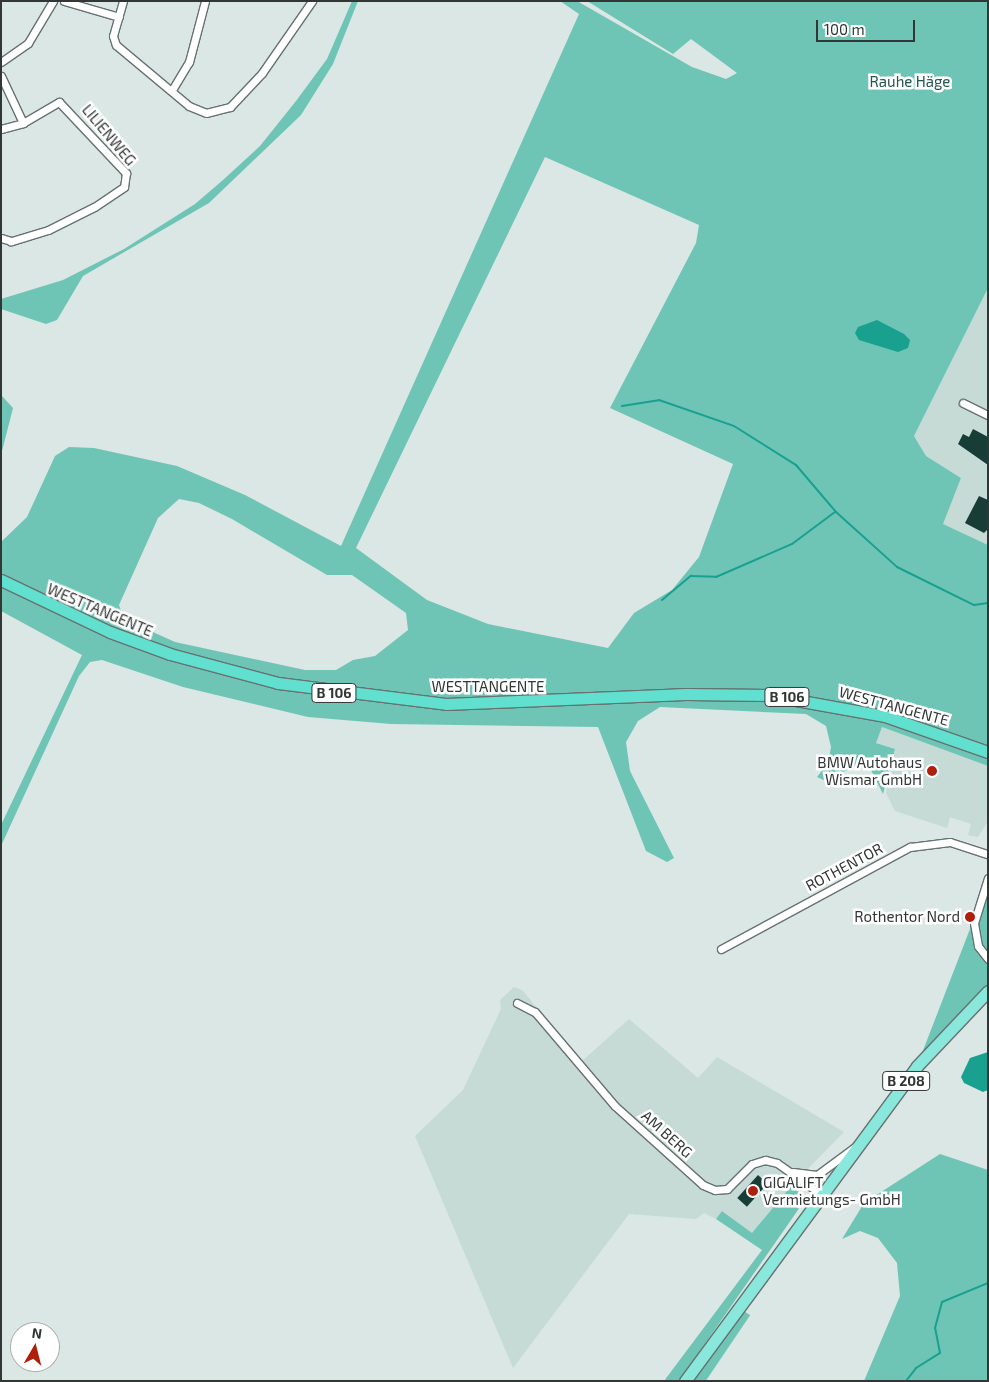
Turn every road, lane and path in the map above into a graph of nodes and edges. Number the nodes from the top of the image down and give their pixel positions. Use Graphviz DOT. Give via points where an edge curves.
graph roads {
  1 [pos="53,1"];
  2 [pos="64,1"];
  3 [pos="123,1"];
  4 [pos="205,1"];
  5 [pos="312,1"];
  6 [pos="119,18"];
  7 [pos="1,62"];
  8 [pos="1,76"];
  9 [pos="172,90"];
  10 [pos="23,123"];
  11 [pos="1,129"];
  12 [pos="1,238"];
  13 [pos="963,403"];
  14 [pos="988,415"];
  15 [pos="1,580"];
  16 [pos="988,752"];
  17 [pos="988,854"];
  18 [pos="988,878"];
  19 [pos="721,949"];
  20 [pos="988,959"];
  21 [pos="988,991"];
  22 [pos="517,1003"];
  23 [pos="857,1146"];
  24 [pos="788,1170"];
  25 [pos="821,1194"];
  26 [pos="685,1381"];
  1 -- 7 [label="street" via="28,43"];
  2 -- 6 [label="street"];
  3 -- 6 [label="street"];
  4 -- 9 [label="street" via="189,62"];
  5 -- 9 [label="street" via="262,73 230,107 206,113 189,106"];
  6 -- 9 [label="street" via="113,36 116,45"];
  8 -- 10 [label="street"];
  10 -- 11 [label="street, LILIENWEG"];
  10 -- 12 [label="street, LILIENWEG" via="54,103 66,105 126,173 126,180 124,186 94,207 48,230 11,241"];
  13 -- 14 [label="street"];
  15 -- 16 [label="highway, WESTTANGENTE / B 106" via="110,632 170,654 278,683 446,704 686,694 768,695 885,716"];
  17 -- 19 [label="street, ROTHENTOR" via="950,842 910,847"];
  18 -- 20 [label="street" via="974,927 978,946"];
  21 -- 23 [label="main road, B 208" via="917,1066"];
  22 -- 24 [label="street, AM BERG" via="535,1012 615,1106 703,1185 715,1190 727,1189 761,1160 774,1162"];
  23 -- 24 [label="street" via="817,1175"];
  23 -- 25 [label="main road, B 208"];
  24 -- 25 [label="street, AM BERG"];
  25 -- 26 [label="main road, B 208"];
}
